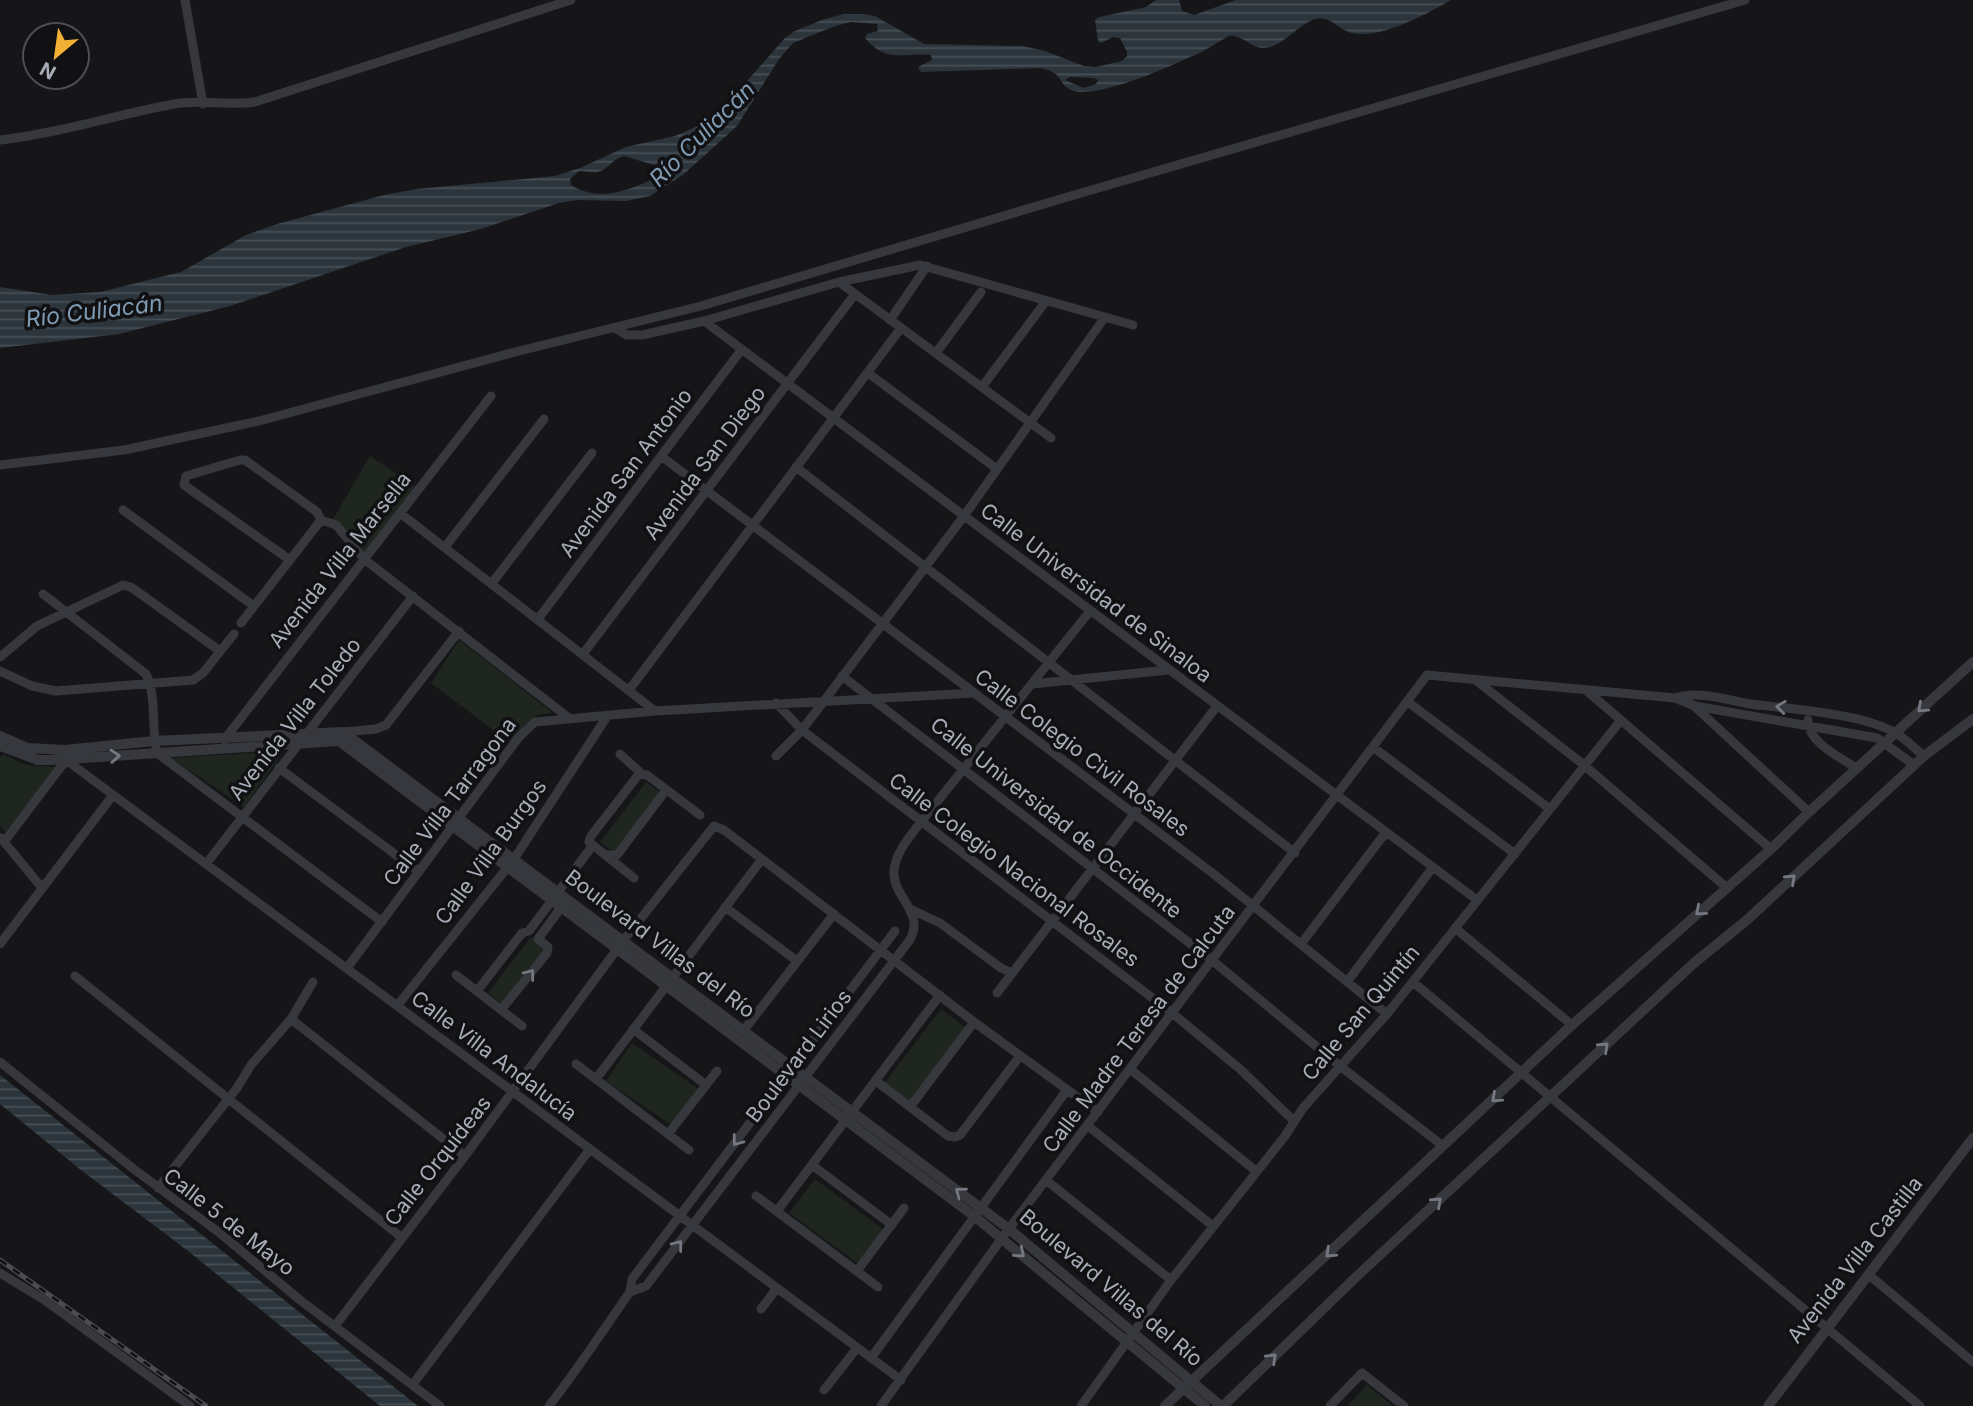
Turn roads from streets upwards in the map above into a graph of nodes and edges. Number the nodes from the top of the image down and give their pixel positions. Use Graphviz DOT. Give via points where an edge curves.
graph roads {
  1 [pos="185,0"];
  2 [pos="571,0"];
  3 [pos="1745,0"];
  4 [pos="203,104"];
  5 [pos="0,140"];
  6 [pos="927,266"];
  7 [pos="839,282"];
  8 [pos="981,292"];
  9 [pos="855,294"];
  10 [pos="1046,301"];
  11 [pos="1105,317"];
  12 [pos="890,320"];
  13 [pos="704,321"];
  14 [pos="1133,325"];
  15 [pos="615,328"];
  16 [pos="901,328"];
  17 [pos="742,349"];
  18 [pos="936,353"];
  19 [pos="868,373"];
  20 [pos="788,383"];
  21 [pos="982,387"];
  22 [pos="491,396"];
  23 [pos="834,417"];
  24 [pos="544,419"];
  25 [pos="1030,423"];
  26 [pos="1051,438"];
  27 [pos="592,453"];
  28 [pos="661,456"];
  29 [pos="0,465"];
  30 [pos="796,467"];
  31 [pos="997,469"];
  32 [pos="707,490"];
  33 [pos="123,510"];
  34 [pos="400,513"];
  35 [pos="964,516"];
  36 [pos="321,520"];
  37 [pos="753,525"];
  38 [pos="445,547"];
  39 [pos="364,559"];
  40 [pos="290,560"];
  41 [pos="925,567"];
  42 [pos="492,583"];
  43 [pos="43,594"];
  44 [pos="413,596"];
  45 [pos="254,606"];
  46 [pos="65,611"];
  47 [pos="1090,611"];
  48 [pos="538,618"];
  49 [pos="241,623"];
  50 [pos="883,623"];
  51 [pos="459,631"];
  52 [pos="234,634"];
  53 [pos="220,651"];
  54 [pos="583,654"];
  55 [pos="0,657"];
  56 [pos="1049,662"];
  57 [pos="1973,663"];
  58 [pos="1168,670"];
  59 [pos="0,671"];
  60 [pos="842,676"];
  61 [pos="1072,680"];
  62 [pos="1477,680"];
  63 [pos="151,684"];
  64 [pos="1032,684"];
  65 [pos="629,690"];
  66 [pos="1587,691"];
  67 [pos="974,692"];
  68 [pos="1679,697"];
  69 [pos="872,699"];
  70 [pos="824,700"];
  71 [pos="1408,702"];
  72 [pos="776,703"];
  73 [pos="1217,706"];
  74 [pos="1695,706"];
  75 [pos="655,711"];
  76 [pos="1809,711"];
  77 [pos="608,715"];
  78 [pos="1005,716"];
  79 [pos="569,718"];
  80 [pos="1973,719"];
  81 [pos="1621,720"];
  82 [pos="1807,725"];
  83 [pos="802,730"];
  84 [pos="343,732"];
  85 [pos="1895,732"];
  86 [pos="306,734"];
  87 [pos="154,741"];
  88 [pos="2,743"];
  89 [pos="224,743"];
  90 [pos="1885,743"];
  91 [pos="297,744"];
  92 [pos="1373,747"];
  93 [pos="157,753"];
  94 [pos="620,754"];
  95 [pos="66,755"];
  96 [pos="776,756"];
  97 [pos="1924,756"];
  98 [pos="1175,760"];
  99 [pos="1584,765"];
  100 [pos="1914,765"];
  101 [pos="279,768"];
  102 [pos="1856,768"];
  103 [pos="963,769"];
  104 [pos="639,776"];
  105 [pos="666,790"];
  106 [pos="113,795"];
  107 [pos="1338,796"];
  108 [pos="1550,809"];
  109 [pos="1809,811"];
  110 [pos="1133,814"];
  111 [pos="700,815"];
  112 [pos="242,816"];
  113 [pos="456,822"];
  114 [pos="920,822"];
  115 [pos="1386,832"];
  116 [pos="2,839"];
  117 [pos="593,845"];
  118 [pos="1771,849"];
  119 [pos="1295,853"];
  120 [pos="606,854"];
  121 [pos="1515,854"];
  122 [pos="762,859"];
  123 [pos="511,862"];
  124 [pos="206,864"];
  125 [pos="1092,867"];
  126 [pos="1433,867"];
  127 [pos="419,872"];
  128 [pos="634,878"];
  129 [pos="42,888"];
  130 [pos="1727,888"];
  131 [pos="560,899"];
  132 [pos="1477,900"];
  133 [pos="1254,906"];
  134 [pos="725,907"];
  135 [pos="910,909"];
  136 [pos="834,914"];
  137 [pos="1052,919"];
  138 [pos="382,922"];
  139 [pos="0,926"];
  140 [pos="1455,928"];
  141 [pos="895,931"];
  142 [pos="9,932"];
  143 [pos="0,944"];
  144 [pos="1301,944"];
  145 [pos="621,945"];
  146 [pos="881,950"];
  147 [pos="894,960"];
  148 [pos="797,961"];
  149 [pos="1213,961"];
  150 [pos="347,968"];
  151 [pos="1012,972"];
  152 [pos="456,975"];
  153 [pos="75,976"];
  154 [pos="670,981"];
  155 [pos="313,982"];
  156 [pos="1347,982"];
  157 [pos="1412,982"];
  158 [pos="477,991"];
  159 [pos="997,993"];
  160 [pos="940,996"];
  161 [pos="397,1006"];
  162 [pos="501,1010"];
  163 [pos="1172,1013"];
  164 [pos="1387,1014"];
  165 [pos="290,1020"];
  166 [pos="974,1022"];
  167 [pos="522,1026"];
  168 [pos="1572,1026"];
  169 [pos="633,1030"];
  170 [pos="744,1030"];
  171 [pos="1020,1056"];
  172 [pos="0,1062"];
  173 [pos="576,1064"];
  174 [pos="1340,1066"];
  175 [pos="1130,1069"];
  176 [pos="717,1071"];
  177 [pos="790,1072"];
  178 [pos="1523,1073"];
  179 [pos="596,1079"];
  180 [pos="802,1081"];
  181 [pos="876,1081"];
  182 [pos="706,1085"];
  183 [pos="1067,1090"];
  184 [pos="513,1092"];
  185 [pos="228,1098"];
  186 [pos="1549,1098"];
  187 [pos="910,1107"];
  188 [pos="1098,1112"];
  189 [pos="850,1116"];
  190 [pos="1294,1121"];
  191 [pos="1088,1126"];
  192 [pos="668,1134"];
  193 [pos="1973,1138"];
  194 [pos="1443,1146"];
  195 [pos="590,1149"];
  196 [pos="689,1150"];
  197 [pos="465,1156"];
  198 [pos="812,1166"];
  199 [pos="1256,1171"];
  200 [pos="1046,1180"];
  201 [pos="158,1188"];
  202 [pos="756,1196"];
  203 [pos="904,1208"];
  204 [pos="777,1211"];
  205 [pos="978,1212"];
  206 [pos="680,1216"];
  207 [pos="892,1225"];
  208 [pos="693,1226"];
  209 [pos="1213,1226"];
  210 [pos="1006,1233"];
  211 [pos="401,1237"];
  212 [pos="857,1271"];
  213 [pos="0,1273"];
  214 [pos="1868,1275"];
  215 [pos="1171,1280"];
  216 [pos="877,1287"];
  217 [pos="777,1288"];
  218 [pos="630,1292"];
  219 [pos="761,1309"];
  220 [pos="335,1326"];
  221 [pos="1827,1328"];
  222 [pos="1130,1337"];
  223 [pos="857,1348"];
  224 [pos="871,1358"];
  225 [pos="1973,1362"];
  226 [pos="901,1380"];
  227 [pos="413,1384"];
  228 [pos="1189,1385"];
  229 [pos="824,1390"];
  230 [pos="190,1406"];
  231 [pos="440,1406"];
  232 [pos="549,1406"];
  233 [pos="881,1406"];
  234 [pos="1081,1406"];
  235 [pos="1165,1406"];
  236 [pos="1205,1406"];
  237 [pos="1222,1406"];
  238 [pos="1330,1406"];
  239 [pos="1404,1406"];
  240 [pos="1768,1406"];
  241 [pos="1920,1406"];
  1 -- 4 [label="street"];
  2 -- 4 [label="street" via="255,102"];
  3 -- 15 [label="street"];
  4 -- 5 [label="street" via="176,104"];
  6 -- 7 [label="street" via="907,266"];
  6 -- 10 [label="street"];
  6 -- 12 [label="street"];
  7 -- 9 [label="street"];
  7 -- 13 [label="street"];
  8 -- 18 [label="street"];
  9 -- 12 [label="street"];
  9 -- 20 [label="street, Avenida San Diego"];
  10 -- 11 [label="street"];
  10 -- 21 [label="street"];
  11 -- 14 [label="street"];
  11 -- 25 [label="street"];
  12 -- 16 [label="street"];
  13 -- 15 [label="street" via="634,337"];
  13 -- 17 [label="street, Calle Universidad de Sinaloa"];
  15 -- 29 [label="street" via="259,421 124,450"];
  16 -- 18 [label="street"];
  16 -- 19 [label="street"];
  17 -- 20 [label="street, Calle Universidad de Sinaloa"];
  17 -- 28 [label="street, Avenida San Antonio"];
  18 -- 21 [label="street"];
  19 -- 23 [label="street"];
  19 -- 31 [label="street"];
  20 -- 23 [label="street, Calle Universidad de Sinaloa"];
  20 -- 32 [label="street, Avenida San Diego"];
  21 -- 25 [label="street"];
  22 -- 34 [label="street, Avenida Villa Marsella"];
  23 -- 30 [label="street"];
  23 -- 35 [label="street, Calle Universidad de Sinaloa"];
  24 -- 38 [label="street"];
  25 -- 26 [label="street"];
  25 -- 31 [label="street"];
  27 -- 42 [label="street"];
  28 -- 32 [label="street, Calle Colegio Civil Rosales"];
  28 -- 48 [label="street, Avenida San Antonio"];
  30 -- 37 [label="street"];
  30 -- 41 [label="street"];
  31 -- 35 [label="street"];
  32 -- 37 [label="street, Calle Colegio Civil Rosales"];
  32 -- 54 [label="street, Avenida San Diego"];
  33 -- 45 [label="street"];
  34 -- 38 [label="street"];
  34 -- 39 [label="street, Avenida Villa Marsella"];
  35 -- 41 [label="street"];
  35 -- 47 [label="street, Calle Universidad de Sinaloa"];
  36 -- 39 [label="street" via="336,525"];
  36 -- 40 [label="street"];
  36 -- 40 [label="street" via="317,512 245,460 186,476 183,481 190,489"];
  37 -- 50 [label="street, Calle Colegio Civil Rosales"];
  37 -- 65 [label="street"];
  38 -- 42 [label="street"];
  39 -- 44 [label="street"];
  39 -- 89 [label="street, Avenida Villa Marsella"];
  40 -- 45 [label="street"];
  41 -- 50 [label="street"];
  41 -- 56 [label="street"];
  42 -- 48 [label="street"];
  43 -- 46 [label="street"];
  44 -- 51 [label="street"];
  44 -- 86 [label="street, Avenida Villa Toledo"];
  45 -- 49 [label="street"];
  46 -- 53 [label="street" via="123,586 131,587"];
  46 -- 55 [label="street" via="37,626"];
  46 -- 63 [label="street" via="140,667"];
  47 -- 56 [label="street"];
  47 -- 58 [label="street, Calle Universidad de Sinaloa"];
  48 -- 54 [label="street"];
  50 -- 60 [label="street"];
  50 -- 67 [label="street, Calle Colegio Civil Rosales"];
  51 -- 79 [label="street"];
  51 -- 84 [label="street" via="386,725"];
  52 -- 53 [label="street"];
  53 -- 63 [label="street" via="197,678"];
  54 -- 65 [label="street"];
  56 -- 61 [label="street"];
  56 -- 64 [label="street"];
  57 -- 85 [label="street, one-way"];
  58 -- 61 [label="street"];
  58 -- 73 [label="street, Calle Universidad de Sinaloa"];
  59 -- 63 [label="street" via="43,690"];
  60 -- 69 [label="street, Calle Universidad de Occidente"];
  60 -- 70 [label="street"];
  61 -- 64 [label="street"];
  61 -- 98 [label="street"];
  62 -- 66 [label="street"];
  62 -- 71 [label="street, Calle Madre Teresa de Calcuta" via="1427,676"];
  62 -- 99 [label="street"];
  63 -- 87 [label="street"];
  64 -- 78 [label="street"];
  65 -- 75 [label="street"];
  66 -- 68 [label="street"];
  66 -- 81 [label="street"];
  67 -- 69 [label="street, Calle Villa Tarragona"];
  67 -- 78 [label="street, Calle Colegio Civil Rosales"];
  68 -- 74 [label="street"];
  76 -- 68 [label="street, one-way"];
  69 -- 70 [label="street, Calle Villa Tarragona"];
  69 -- 103 [label="street, Calle Universidad de Occidente"];
  70 -- 72 [label="street, Calle Villa Tarragona"];
  70 -- 83 [label="street"];
  71 -- 92 [label="street, Calle Madre Teresa de Calcuta"];
  71 -- 108 [label="street"];
  72 -- 75 [label="street, Calle Villa Tarragona"];
  72 -- 83 [label="street, Calle Colegio Nacional Rosales"];
  73 -- 98 [label="street"];
  73 -- 107 [label="street, Calle Universidad de Sinaloa"];
  74 -- 82 [label="street"];
  74 -- 109 [label="street"];
  75 -- 77 [label="street, Calle Villa Tarragona"];
  76 -- 82 [label="street"];
  76 -- 85 [label="street"];
  77 -- 79 [label="street, Calle Villa Tarragona"];
  77 -- 123 [label="street, Calle Villa Burgos"];
  78 -- 103 [label="street"];
  78 -- 110 [label="street, Calle Colegio Civil Rosales"];
  79 -- 113 [label="street, Calle Villa Tarragona" via="531,724"];
  80 -- 97 [label="street"];
  81 -- 99 [label="street, Calle San Quintín"];
  81 -- 118 [label="street"];
  82 -- 90 [label="street"];
  82 -- 102 [label="street" via="1813,737"];
  83 -- 96 [label="street"];
  83 -- 114 [label="street, Calle Colegio Nacional Rosales"];
  84 -- 86 [label="street, Boulevard Villas del Río"];
  84 -- 113 [label="street, Boulevard Villas del Río"];
  85 -- 90 [label="street"];
  85 -- 97 [label="street"];
  86 -- 89 [label="street, Boulevard Villas del Río"];
  86 -- 91 [label="street, Avenida Villa Toledo"];
  87 -- 89 [label="street, Boulevard Villas del Río"];
  87 -- 93 [label="street"];
  87 -- 95 [label="street, Boulevard Villas del Río"];
  88 -- 95 [label="street, Boulevard Villas del Río" via="38,760"];
  89 -- 91 [label="street, Boulevard Villas del Río"];
  89 -- 93 [label="street, Boulevard Villas del Río"];
  90 -- 100 [label="street"];
  90 -- 102 [label="street"];
  91 -- 101 [label="street, Avenida Villa Toledo"];
  91 -- 113 [label="street, Boulevard Villas del Río" via="339,741"];
  92 -- 107 [label="street, Calle Madre Teresa de Calcuta"];
  92 -- 121 [label="street"];
  95 -- 93 [label="street, Boulevard Villas del Río, one-way"];
  93 -- 112 [label="street"];
  94 -- 104 [label="street"];
  95 -- 106 [label="street, Calle Villa Andalucía"];
  95 -- 116 [label="street"];
  97 -- 100 [label="street"];
  98 -- 110 [label="street"];
  98 -- 119 [label="street"];
  99 -- 108 [label="street, Calle San Quintín"];
  99 -- 130 [label="street"];
  186 -- 100 [label="street, one-way"];
  101 -- 112 [label="street, Avenida Villa Toledo"];
  101 -- 127 [label="street"];
  102 -- 109 [label="street"];
  103 -- 114 [label="street"];
  103 -- 125 [label="street, Calle Universidad de Occidente"];
  104 -- 105 [label="street"];
  104 -- 117 [label="street" via="591,836"];
  105 -- 111 [label="street"];
  105 -- 120 [label="street" via="617,855"];
  106 -- 124 [label="street, Calle Villa Andalucía"];
  106 -- 129 [label="street"];
  107 -- 115 [label="street, Calle Universidad de Sinaloa"];
  107 -- 119 [label="street, Calle Madre Teresa de Calcuta"];
  108 -- 121 [label="street, Calle San Quintín"];
  109 -- 118 [label="street"];
  110 -- 125 [label="street"];
  110 -- 133 [label="street, Calle Colegio Civil Rosales"];
  112 -- 124 [label="street, Avenida Villa Toledo"];
  112 -- 138 [label="street"];
  113 -- 123 [label="street, Boulevard Villas del Río"];
  113 -- 127 [label="street, Calle Villa Tarragona"];
  114 -- 135 [label="street" via="898,855 894,870 896,890"];
  114 -- 137 [label="street, Calle Colegio Nacional Rosales"];
  115 -- 126 [label="street, Calle Universidad de Sinaloa"];
  115 -- 144 [label="street"];
  116 -- 129 [label="street"];
  117 -- 120 [label="street"];
  117 -- 131 [label="street"];
  118 -- 130 [label="street"];
  119 -- 133 [label="street, Calle Madre Teresa de Calcuta"];
  120 -- 128 [label="street"];
  121 -- 132 [label="street, Calle San Quintín"];
  122 -- 134 [label="street"];
  122 -- 136 [label="street"];
  122 -- 145 [label="street, Calle Orquídeas" via="716,825 710,828"];
  123 -- 131 [label="street, Boulevard Villas del Río"];
  123 -- 161 [label="street, Calle Villa Burgos"];
  124 -- 150 [label="street, Calle Villa Andalucía"];
  125 -- 137 [label="street"];
  125 -- 149 [label="street, Calle Universidad de Occidente"];
  126 -- 132 [label="street, Calle Universidad de Sinaloa"];
  126 -- 156 [label="street"];
  127 -- 138 [label="street, Calle Villa Tarragona"];
  129 -- 142 [label="street"];
  130 -- 168 [label="street, one-way"];
  131 -- 145 [label="street, Boulevard Villas del Río"];
  131 -- 158 [label="street" via="522,933"];
  162 -- 131 [label="street, one-way" via="547,953 548,947 538,939"];
  132 -- 140 [label="street, Calle San Quintín"];
  133 -- 144 [label="street, Calle Colegio Civil Rosales"];
  133 -- 149 [label="street, Calle Madre Teresa de Calcuta"];
  134 -- 148 [label="street"];
  134 -- 154 [label="street"];
  135 -- 147 [label="street, Boulevard Lirios" via="913,934"];
  135 -- 151 [label="street" via="940,923"];
  136 -- 146 [label="street"];
  136 -- 148 [label="street"];
  137 -- 151 [label="street"];
  137 -- 163 [label="street, Calle Colegio Nacional Rosales"];
  138 -- 150 [label="street, Calle Villa Tarragona"];
  139 -- 142 [label="street"];
  140 -- 157 [label="street, Calle San Quintín"];
  140 -- 168 [label="street"];
  141 -- 146 [label="street, Boulevard Lirios"];
  142 -- 143 [label="street"];
  144 -- 156 [label="street, Calle Colegio Civil Rosales"];
  145 -- 154 [label="street, Boulevard Villas del Río"];
  145 -- 184 [label="street, Calle Orquídeas"];
  146 -- 147 [label="street"];
  146 -- 177 [label="street, Boulevard Lirios"];
  147 -- 160 [label="street"];
  147 -- 180 [label="street, Boulevard Lirios"];
  148 -- 170 [label="street"];
  149 -- 163 [label="street, Calle Madre Teresa de Calcuta"];
  149 -- 174 [label="street, Calle Universidad de Occidente"];
  150 -- 161 [label="street, Calle Villa Andalucía"];
  151 -- 159 [label="street"];
  152 -- 158 [label="street"];
  153 -- 185 [label="street"];
  154 -- 169 [label="street"];
  154 -- 170 [label="street, Boulevard Villas del Río"];
  154 -- 177 [label="street, Boulevard Villas del Río"];
  155 -- 165 [label="street"];
  156 -- 164 [label="street, Calle Colegio Civil Rosales"];
  157 -- 164 [label="street, Calle San Quintín"];
  157 -- 178 [label="street"];
  158 -- 162 [label="street"];
  160 -- 166 [label="street"];
  160 -- 181 [label="street"];
  161 -- 184 [label="street, Calle Villa Andalucía"];
  162 -- 167 [label="street"];
  163 -- 175 [label="street, Calle Madre Teresa de Calcuta"];
  163 -- 190 [label="street, Calle Colegio Nacional Rosales"];
  164 -- 174 [label="street, Calle San Quintín"];
  165 -- 185 [label="street"];
  165 -- 197 [label="street"];
  166 -- 171 [label="street"];
  166 -- 187 [label="street"];
  168 -- 178 [label="street"];
  169 -- 179 [label="street"];
  169 -- 182 [label="street"];
  170 -- 177 [label="street, Boulevard Villas del Río"];
  171 -- 183 [label="street"];
  171 -- 187 [label="street" via="960,1135 948,1136"];
  172 -- 201 [label="street, Calle 5 de Mayo"];
  173 -- 179 [label="street"];
  174 -- 190 [label="street, Calle San Quintín"];
  174 -- 194 [label="street, Calle Universidad de Occidente"];
  175 -- 188 [label="street, Calle Madre Teresa de Calcuta"];
  175 -- 199 [label="street"];
  176 -- 182 [label="street"];
  177 -- 180 [label="street, Boulevard Villas del Río"];
  177 -- 206 [label="street, Boulevard Lirios, one-way"];
  178 -- 186 [label="street"];
  178 -- 194 [label="street, one-way"];
  179 -- 192 [label="street"];
  180 -- 189 [label="street, Boulevard Villas del Río"];
  180 -- 208 [label="street, Boulevard Lirios"];
  181 -- 187 [label="street"];
  181 -- 189 [label="street"];
  182 -- 192 [label="street"];
  183 -- 188 [label="street"];
  183 -- 205 [label="street"];
  184 -- 195 [label="street, Calle Villa Andalucía"];
  184 -- 197 [label="street, Calle Orquídeas"];
  185 -- 201 [label="street"];
  185 -- 211 [label="street"];
  186 -- 221 [label="street"];
  237 -- 186 [label="street, one-way"];
  188 -- 191 [label="street, Calle Madre Teresa de Calcuta"];
  189 -- 198 [label="street"];
  189 -- 205 [label="street, Boulevard Villas del Río"];
  190 -- 199 [label="street, Calle San Quintín"];
  191 -- 200 [label="street, Calle Madre Teresa de Calcuta"];
  191 -- 209 [label="street"];
  192 -- 196 [label="street"];
  193 -- 214 [label="street, Avenida Villa Castilla"];
  194 -- 228 [label="street, one-way"];
  195 -- 206 [label="street, Calle Villa Andalucía"];
  195 -- 227 [label="street"];
  197 -- 211 [label="street, Calle Orquídeas"];
  198 -- 204 [label="street"];
  198 -- 207 [label="street"];
  199 -- 209 [label="street, Calle San Quintín"];
  200 -- 210 [label="street, Calle Madre Teresa de Calcuta"];
  200 -- 215 [label="street"];
  201 -- 220 [label="street, Calle 5 de Mayo"];
  202 -- 204 [label="street"];
  203 -- 207 [label="street"];
  204 -- 212 [label="street"];
  205 -- 210 [label="street, Boulevard Villas del Río"];
  205 -- 224 [label="street"];
  206 -- 208 [label="street, Calle Villa Andalucía"];
  206 -- 218 [label="street, Boulevard Lirios" via="632,1279"];
  207 -- 212 [label="street"];
  208 -- 217 [label="street, Calle Villa Andalucía"];
  218 -- 208 [label="street, Boulevard Lirios, one-way" via="646,1286"];
  209 -- 215 [label="street, Calle San Quintín"];
  210 -- 222 [label="street, Boulevard Villas del Río"];
  210 -- 226 [label="street, Calle Madre Teresa de Calcuta"];
  211 -- 220 [label="street, Calle Orquídeas"];
  212 -- 216 [label="street"];
  213 -- 230 [label="street" via="47,1301"];
  214 -- 221 [label="street, Avenida Villa Castilla"];
  214 -- 225 [label="street"];
  215 -- 222 [label="street, Calle San Quintín"];
  217 -- 219 [label="street"];
  217 -- 223 [label="street, Calle Villa Andalucía"];
  218 -- 232 [label="street, Boulevard Lirios"];
  220 -- 227 [label="street, Calle 5 de Mayo"];
  221 -- 240 [label="street, Avenida Villa Castilla"];
  221 -- 241 [label="street"];
  222 -- 228 [label="street, Boulevard Villas del Río"];
  222 -- 234 [label="street, Calle San Quintín"];
  223 -- 224 [label="street, Calle Villa Andalucía"];
  223 -- 229 [label="street"];
  224 -- 226 [label="street, Calle Villa Andalucía"];
  226 -- 233 [label="street, Calle Madre Teresa de Calcuta"];
  227 -- 231 [label="street, Calle 5 de Mayo"];
  228 -- 235 [label="street"];
  228 -- 236 [label="street, Boulevard Villas del Río"];
  228 -- 237 [label="street, Boulevard Villas del Río"];
  238 -- 239 [label="street" via="1362,1373"];
}
